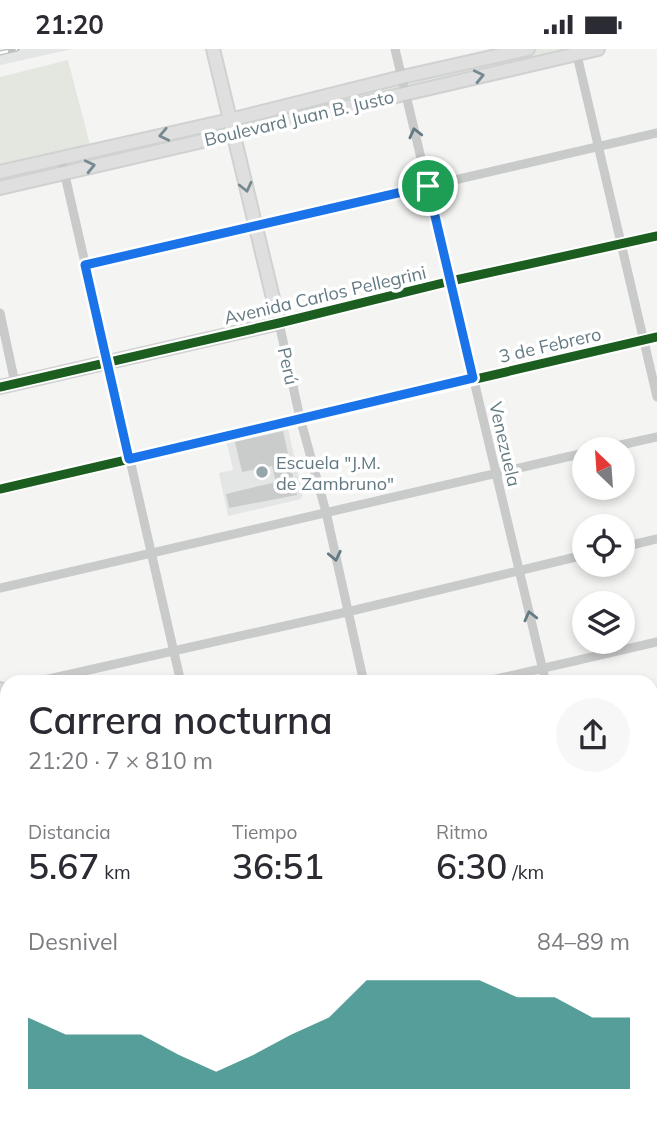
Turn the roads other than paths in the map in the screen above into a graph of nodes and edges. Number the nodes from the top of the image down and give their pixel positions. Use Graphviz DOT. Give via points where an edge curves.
graph roads {
  1 [pos="213,49"];
  2 [pos="395,49"];
  3 [pos="528,49"];
  4 [pos="598,49"];
  5 [pos="576,51"];
  6 [pos="402,77"];
  7 [pos="405,93"];
  8 [pos="232,127"];
  9 [pos="657,133"];
  10 [pos="599,147"];
  11 [pos="61,158"];
  12 [pos="0,172"];
  13 [pos="64,172"];
  14 [pos="428,186"];
  15 [pos="0,188"];
  16 [pos="255,227"];
  17 [pos="657,236"];
  18 [pos="622,244"];
  19 [pos="85,265"];
  20 [pos="451,281"];
  21 [pos="0,313"];
  22 [pos="279,323"];
  23 [pos="657,337"];
  24 [pos="643,340"];
  25 [pos="107,362"];
  26 [pos="473,378"];
  27 [pos="15,383"];
  28 [pos="0,387"];
  29 [pos="657,397"];
  30 [pos="300,418"];
  31 [pos="657,437"];
  32 [pos="635,442"];
  33 [pos="572,456"];
  34 [pos="129,459"];
  35 [pos="495,473"];
  36 [pos="0,489"];
  37 [pos="326,512"];
  38 [pos="657,539"];
  39 [pos="635,544"];
  40 [pos="150,552"];
  41 [pos="572,558"];
  42 [pos="519,570"];
  43 [pos="0,588"];
  44 [pos="346,612"];
  45 [pos="657,642"];
  46 [pos="173,650"];
  47 [pos="542,668"];
  48 [pos="65,675"];
  49 [pos="179,675"];
  50 [pos="362,675"];
  51 [pos="513,675"];
  52 [pos="544,675"];
  1 -- 8 [label="street, Perú"];
  2 -- 6 [label="street, Venezuela"];
  3 -- 6 [label="street, Boulevard Juan B. Justo"];
  4 -- 5 [label="street, Boulevard Juan B. Justo"];
  7 -- 5 [label="street, Boulevard Juan B. Justo, one-way"];
  5 -- 10 [label="street"];
  6 -- 7 [label="street, Venezuela"];
  6 -- 8 [label="street, Boulevard Juan B. Justo"];
  7 -- 8 [label="street, Boulevard Juan B. Justo"];
  14 -- 7 [label="street, Venezuela, one-way"];
  8 -- 11 [label="street, Boulevard Juan B. Justo, one-way"];
  13 -- 8 [label="street, Boulevard Juan B. Justo, one-way"];
  8 -- 16 [label="street, Perú, one-way"];
  9 -- 10 [label="street"];
  10 -- 14 [label="street"];
  10 -- 18 [label="street"];
  11 -- 12 [label="street, Boulevard Juan B. Justo"];
  11 -- 13 [label="street"];
  13 -- 15 [label="street, Boulevard Juan B. Justo"];
  13 -- 19 [label="street"];
  14 -- 16 [label="street"];
  14 -- 20 [label="street, Venezuela"];
  16 -- 19 [label="street"];
  16 -- 22 [label="street, Perú"];
  17 -- 18 [label="street, Avenida Carlos Pellegrini"];
  18 -- 20 [label="street, Avenida Carlos Pellegrini"];
  18 -- 24 [label="street"];
  19 -- 25 [label="street"];
  20 -- 22 [label="street, Avenida Carlos Pellegrini"];
  20 -- 26 [label="street, Venezuela"];
  21 -- 27 [label="street"];
  22 -- 25 [label="street, Avenida Carlos Pellegrini"];
  22 -- 30 [label="street, Perú"];
  23 -- 24 [label="street, 3 de Febrero"];
  24 -- 26 [label="street, 3 de Febrero"];
  24 -- 29 [label="street"];
  25 -- 27 [label="street, Avenida Carlos Pellegrini"];
  25 -- 34 [label="street"];
  26 -- 30 [label="street, 3 de Febrero"];
  26 -- 35 [label="street, Venezuela"];
  27 -- 28 [label="street, Avenida Carlos Pellegrini"];
  30 -- 34 [label="street, 3 de Febrero"];
  30 -- 37 [label="street, Perú"];
  31 -- 32 [label="street"];
  33 -- 35 [label="street"];
  34 -- 36 [label="street, 3 de Febrero"];
  34 -- 40 [label="street"];
  35 -- 37 [label="street"];
  35 -- 42 [label="street, Venezuela"];
  37 -- 40 [label="street"];
  37 -- 44 [label="street, Perú, one-way"];
  38 -- 39 [label="street"];
  40 -- 43 [label="street"];
  40 -- 46 [label="street"];
  41 -- 42 [label="street"];
  42 -- 44 [label="street"];
  47 -- 42 [label="street, Venezuela, one-way"];
  44 -- 46 [label="street"];
  44 -- 50 [label="street, Perú"];
  45 -- 47 [label="street"];
  46 -- 48 [label="street"];
  46 -- 49 [label="street"];
  47 -- 51 [label="street"];
  47 -- 52 [label="street, Venezuela"];
}
